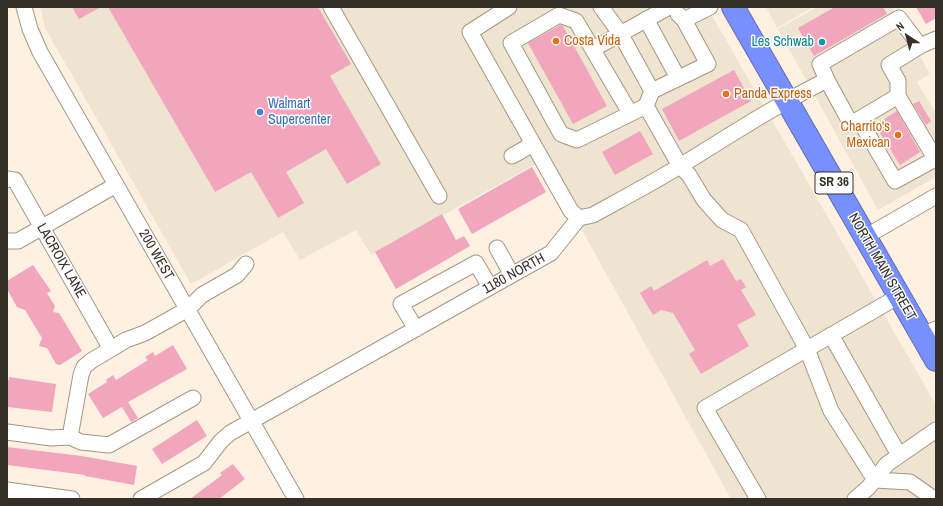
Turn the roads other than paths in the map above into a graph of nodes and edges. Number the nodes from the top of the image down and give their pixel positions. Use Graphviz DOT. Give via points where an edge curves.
graph roads {
  1 [pos="24,7"];
  2 [pos="331,7"];
  3 [pos="509,7"];
  4 [pos="601,7"];
  5 [pos="669,7"];
  6 [pos="710,7"];
  7 [pos="733,7"];
  8 [pos="646,19"];
  9 [pos="684,20"];
  10 [pos="620,33"];
  11 [pos="936,39"];
  12 [pos="920,46"];
  13 [pos="593,49"];
  14 [pos="678,78"];
  15 [pos="827,80"];
  16 [pos="652,91"];
  17 [pos="898,96"];
  18 [pos="786,102"];
  19 [pos="646,106"];
  20 [pos="630,113"];
  21 [pos="860,119"];
  22 [pos="533,144"];
  23 [pos="512,156"];
  24 [pos="936,159"];
  25 [pos="680,166"];
  26 [pos="7,179"];
  27 [pos="116,185"];
  28 [pos="439,196"];
  29 [pos="936,196"];
  30 [pos="579,218"];
  31 [pos="43,228"];
  32 [pos="865,237"];
  33 [pos="7,241"];
  34 [pos="497,248"];
  35 [pos="246,264"];
  36 [pos="512,275"];
  37 [pos="490,287"];
  38 [pos="899,296"];
  39 [pos="188,309"];
  40 [pos="416,329"];
  41 [pos="929,332"];
  42 [pos="831,336"];
  43 [pos="111,349"];
  44 [pos="807,349"];
  45 [pos="936,360"];
  46 [pos="193,398"];
  47 [pos="251,422"];
  48 [pos="936,430"];
  49 [pos="7,432"];
  50 [pos="70,437"];
  51 [pos="899,454"];
  52 [pos="874,480"];
  53 [pos="7,490"];
  54 [pos="72,499"];
  55 [pos="141,499"];
  56 [pos="296,499"];
  57 [pos="758,499"];
  58 [pos="855,499"];
  59 [pos="934,499"];
  1 -- 27 [label="street, 200 WEST" via="40,52"];
  2 -- 28 [label="street"];
  3 -- 22 [label="street" via="470,32"];
  4 -- 10 [label="street"];
  5 -- 8 [label="street"];
  5 -- 9 [label="street"];
  6 -- 9 [label="street"];
  7 -- 18 [label="highway, NORTH MAIN STREET / SR 36"];
  8 -- 10 [label="street"];
  8 -- 14 [label="street"];
  9 -- 14 [label="street" via="708,64"];
  10 -- 13 [label="street"];
  10 -- 16 [label="street"];
  11 -- 12 [label="street"];
  12 -- 15 [label="street" via="899,18 820,64"];
  12 -- 17 [label="street" via="889,65 898,81"];
  13 -- 20 [label="street"];
  13 -- 20 [label="street" via="576,21 559,16 511,43 561,134 577,140"];
  14 -- 16 [label="street"];
  15 -- 18 [label="street"];
  15 -- 21 [label="street" via="851,124"];
  16 -- 19 [label="street"];
  17 -- 21 [label="street"];
  17 -- 24 [label="street"];
  18 -- 25 [label="street"];
  18 -- 32 [label="highway, NORTH MAIN STREET / SR 36"];
  19 -- 20 [label="street"];
  19 -- 25 [label="street"];
  21 -- 24 [label="street" via="895,181"];
  22 -- 23 [label="street"];
  22 -- 30 [label="street" via="571,211"];
  25 -- 30 [label="street" via="593,215"];
  25 -- 44 [label="street" via="722,220 741,230"];
  26 -- 31 [label="street, LACROIX LANE" via="15,180"];
  27 -- 31 [label="street"];
  27 -- 39 [label="street, 200 WEST"];
  29 -- 32 [label="street"];
  30 -- 36 [label="street, 1180 NORTH" via="551,253"];
  31 -- 33 [label="street" via="18,241"];
  31 -- 43 [label="street, LACROIX LANE"];
  32 -- 38 [label="highway, NORTH MAIN STREET / SR 36"];
  34 -- 36 [label="street"];
  35 -- 39 [label="street" via="236,275 202,295"];
  36 -- 37 [label="street, 1180 NORTH"];
  37 -- 40 [label="street, 1180 NORTH"];
  37 -- 40 [label="street" via="476,263 401,304"];
  38 -- 41 [label="highway, NORTH MAIN STREET / SR 36"];
  38 -- 42 [label="street"];
  39 -- 43 [label="street"];
  39 -- 47 [label="street, 200 WEST"];
  40 -- 47 [label="street, 1180 NORTH"];
  41 -- 45 [label="highway, NORTH MAIN STREET / SR 36"];
  42 -- 44 [label="street"];
  42 -- 51 [label="street"];
  43 -- 50 [label="street" via="84,367"];
  44 -- 52 [label="street" via="831,411"];
  44 -- 57 [label="street" via="705,408"];
  46 -- 50 [label="street" via="109,445 81,442"];
  47 -- 55 [label="street, 1180 NORTH" via="226,437 204,463"];
  47 -- 56 [label="street, 200 WEST"];
  48 -- 51 [label="street"];
  49 -- 50 [label="street" via="51,438"];
  51 -- 52 [label="street"];
  52 -- 58 [label="street"];
  52 -- 59 [label="street" via="910,482"];
  53 -- 54 [label="street"];
}
